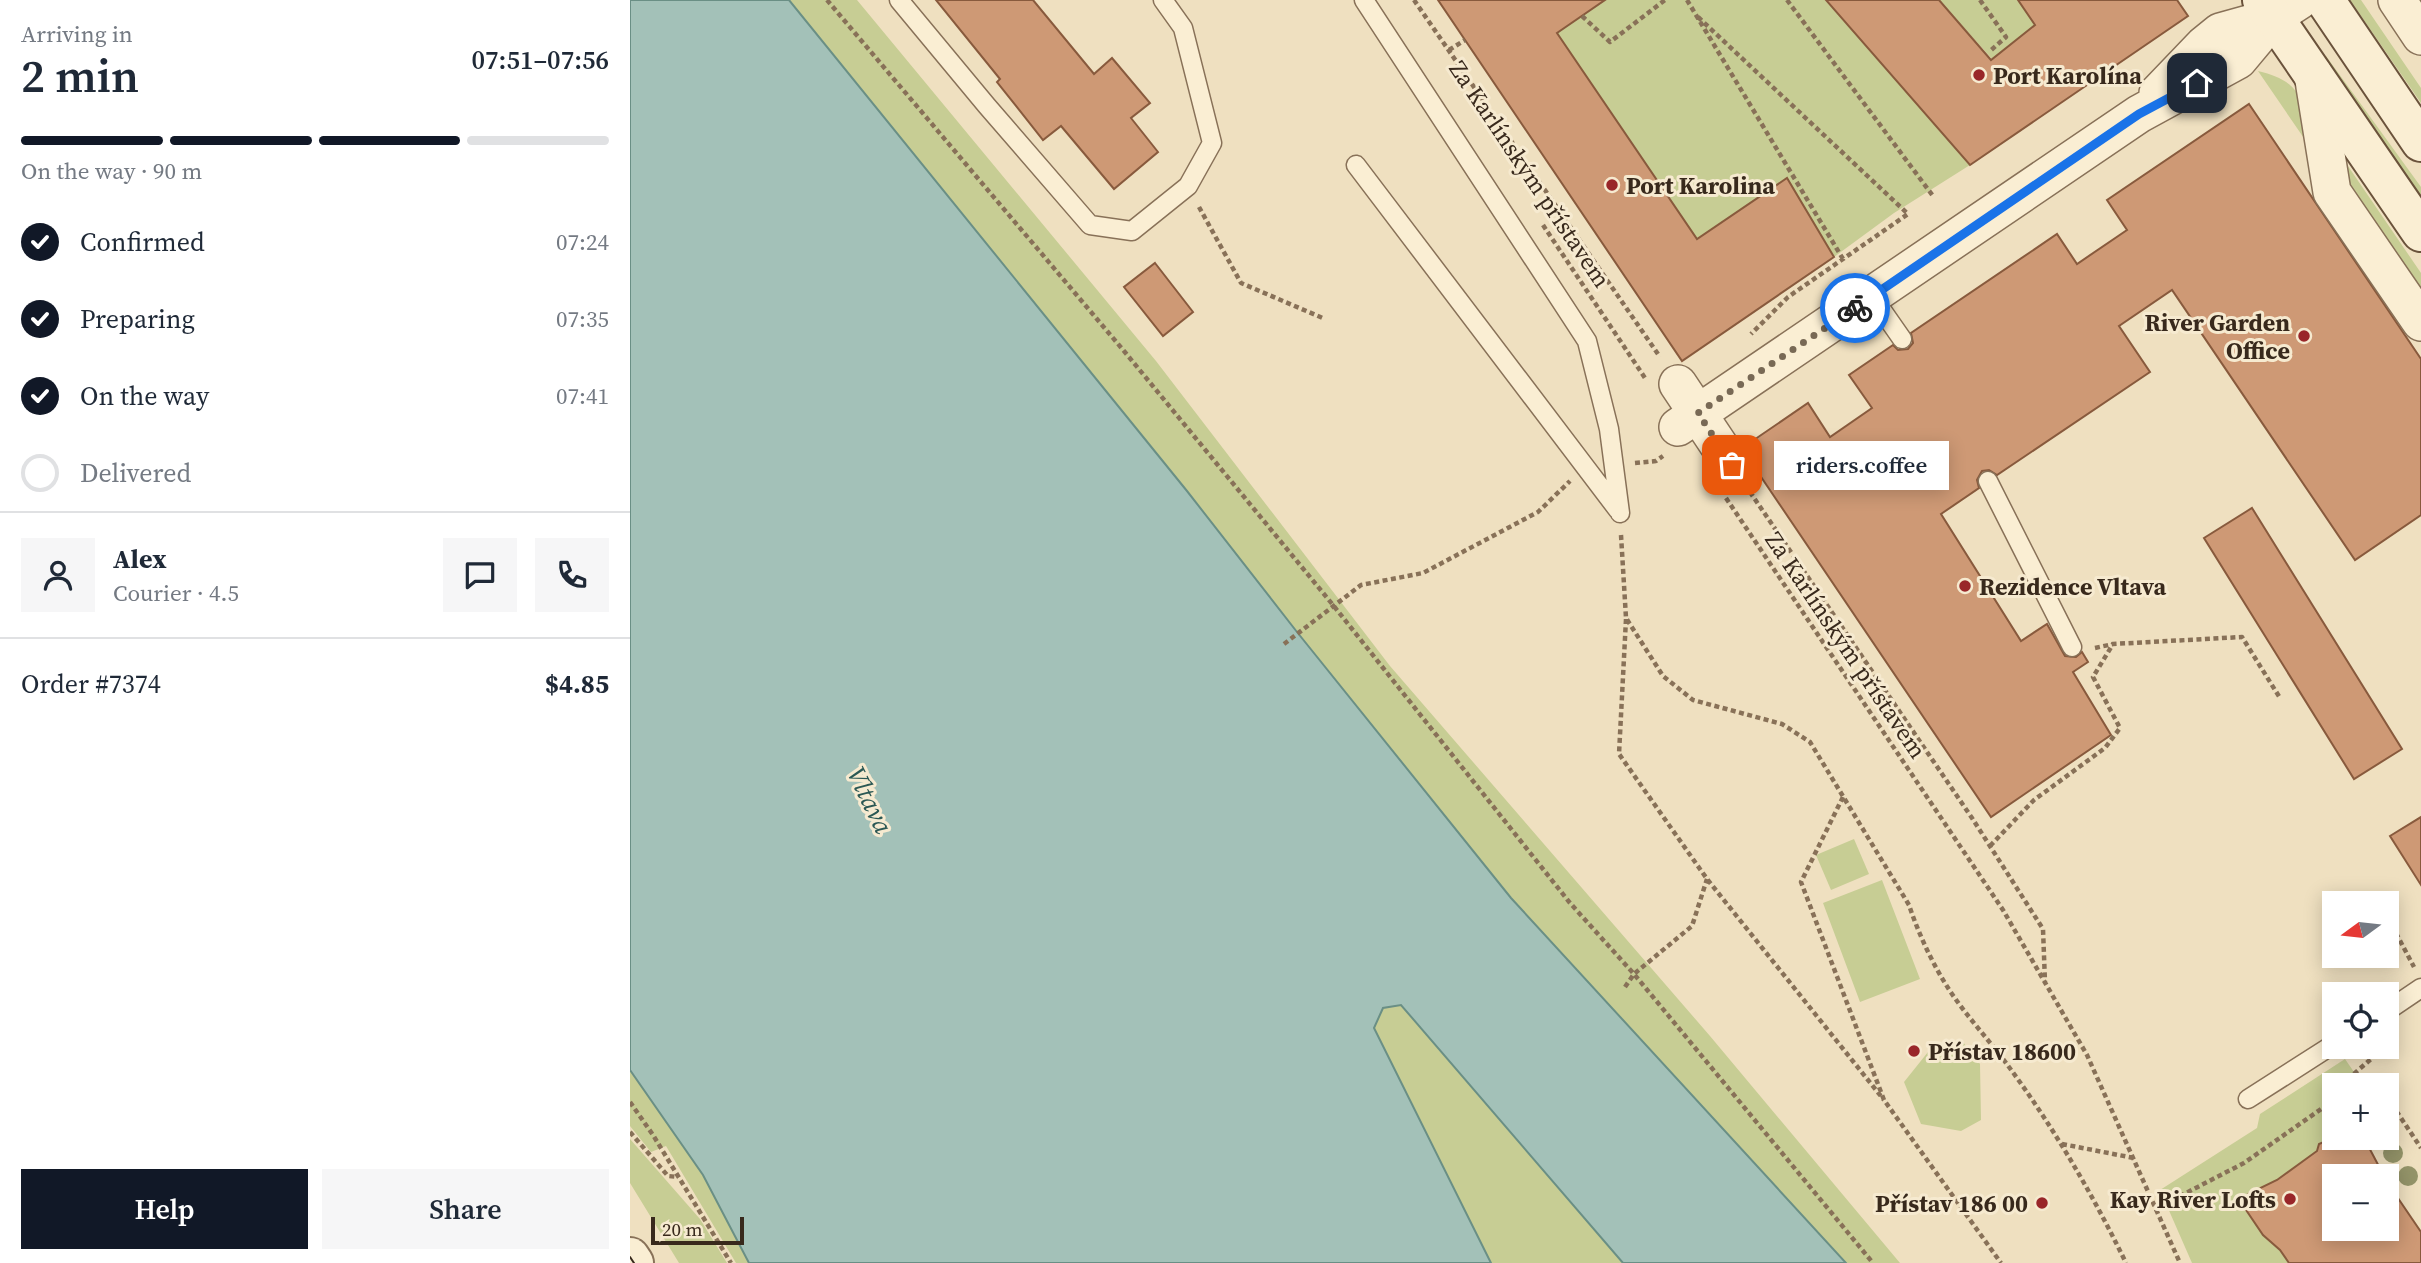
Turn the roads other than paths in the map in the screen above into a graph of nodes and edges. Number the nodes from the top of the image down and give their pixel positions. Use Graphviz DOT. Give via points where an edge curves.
graph roads {
  1 [pos="899,0"];
  2 [pos="1163,0"];
  3 [pos="1364,0"];
  4 [pos="2325,0"];
  5 [pos="2397,0"];
  6 [pos="2279,6"];
  7 [pos="2421,36"];
  8 [pos="2313,74"];
  9 [pos="2421,142"];
  10 [pos="1356,165"];
  11 [pos="2421,232"];
  12 [pos="1872,296"];
  13 [pos="2421,322"];
  14 [pos="1902,339"];
  15 [pos="1729,481"];
  16 [pos="1988,481"];
  17 [pos="2072,647"];
  18 [pos="2421,988"];
  19 [pos="2399,1003"];
  20 [pos="2322,1052"];
  21 [pos="2248,1098"];
  22 [pos="630,1257"];
  23 [pos="634,1263"];
  1 -- 2 [label="lane" via="1090,225 1132,231 1188,186 1212,143 1183,28"];
  3 -- 10 [label="lane" via="1587,341 1609,429 1620,513"];
  4 -- 9 [label="main road"];
  5 -- 7 [label="street"];
  6 -- 8 [label="main road"];
  6 -- 12 [label="street" via="2220,32 2139,114"];
  8 -- 11 [label="main road"];
  8 -- 13 [label="street" via="2332,192"];
  12 -- 14 [label="lane"];
  12 -- 15 [label="street" via="1675,401"];
  16 -- 17 [label="lane"];
  18 -- 19 [label="lane"];
  20 -- 21 [label="lane"];
  22 -- 23 [label="main road"];
}
